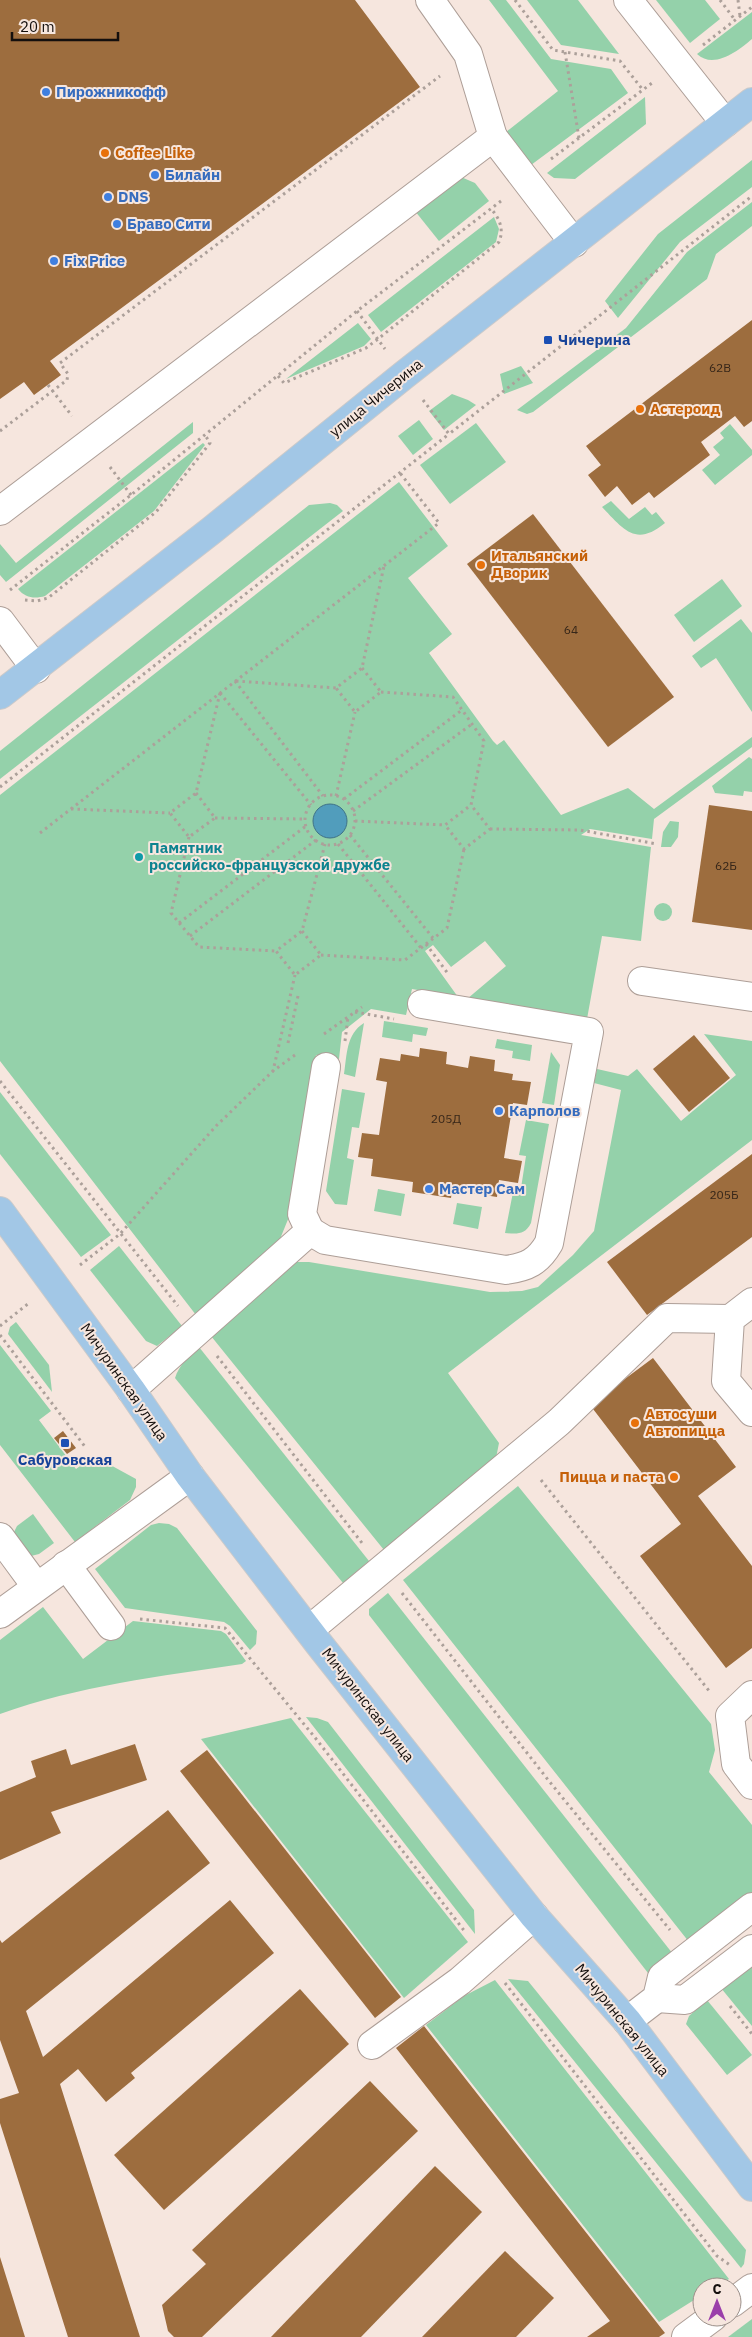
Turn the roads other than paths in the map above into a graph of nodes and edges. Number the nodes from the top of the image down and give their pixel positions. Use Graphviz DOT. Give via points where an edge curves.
graph roads {
  1 [pos="430,0"];
  2 [pos="628,0"];
  3 [pos="752,102"];
  4 [pos="724,123"];
  5 [pos="493,137"];
  6 [pos="574,244"];
  7 [pos="0,511"];
  8 [pos="0,621"];
  9 [pos="36,669"];
  10 [pos="0,695"];
  11 [pos="642,981"];
  12 [pos="752,997"];
  13 [pos="412,1012"];
  14 [pos="326,1067"];
  15 [pos="0,1211"];
  16 [pos="310,1231"];
  17 [pos="752,1302"];
  18 [pos="730,1319"];
  19 [pos="131,1390"];
  20 [pos="752,1412"];
  21 [pos="190,1476"];
  22 [pos="0,1537"];
  23 [pos="66,1565"];
  24 [pos="36,1586"];
  25 [pos="0,1614"];
  26 [pos="111,1626"];
  27 [pos="309,1630"];
  28 [pos="752,1695"];
  29 [pos="752,1786"];
  30 [pos="752,1907"];
  31 [pos="534,1916"];
  32 [pos="752,1949"];
  33 [pos="657,1998"];
  34 [pos="627,2022"];
  35 [pos="372,2045"];
  36 [pos="752,2187"];
  37 [pos="700,2327"];
  38 [pos="686,2337"];
  1 -- 5 [label="street" via="468,54"];
  2 -- 4 [label="street"];
  3 -- 4 [label="main road, улица Чичерина"];
  4 -- 6 [label="main road, улица Чичерина"];
  5 -- 6 [label="street"];
  5 -- 7 [label="street"];
  6 -- 9 [label="main road, улица Чичерина" via="404,375"];
  8 -- 9 [label="street"];
  9 -- 10 [label="main road, улица Чичерина"];
  11 -- 12 [label="street"];
  13 -- 16 [label="street" via="589,1032 549,1243 535,1262 523,1268 506,1270 325,1240"];
  14 -- 16 [label="street" via="302,1214"];
  15 -- 19 [label="main road, Мичуринская улица"];
  16 -- 19 [label="street"];
  17 -- 18 [label="street"];
  18 -- 20 [label="street" via="726,1381"];
  18 -- 27 [label="street" via="667,1318 558,1422"];
  19 -- 21 [label="main road, Мичуринская улица"];
  21 -- 23 [label="street"];
  21 -- 27 [label="main road, Мичуринская улица"];
  22 -- 24 [label="street"];
  23 -- 24 [label="street"];
  23 -- 26 [label="street"];
  24 -- 25 [label="street"];
  27 -- 31 [label="main road, Мичуринская улица"];
  28 -- 29 [label="street" via="730,1716 736,1764"];
  30 -- 33 [label="street" via="662,1976"];
  31 -- 34 [label="main road, Мичуринская улица"];
  31 -- 35 [label="street" via="460,1981"];
  32 -- 33 [label="street" via="686,2000"];
  33 -- 34 [label="street"];
  34 -- 36 [label="main road, Мичуринская улица"];
  37 -- 38 [label="street"];
}
